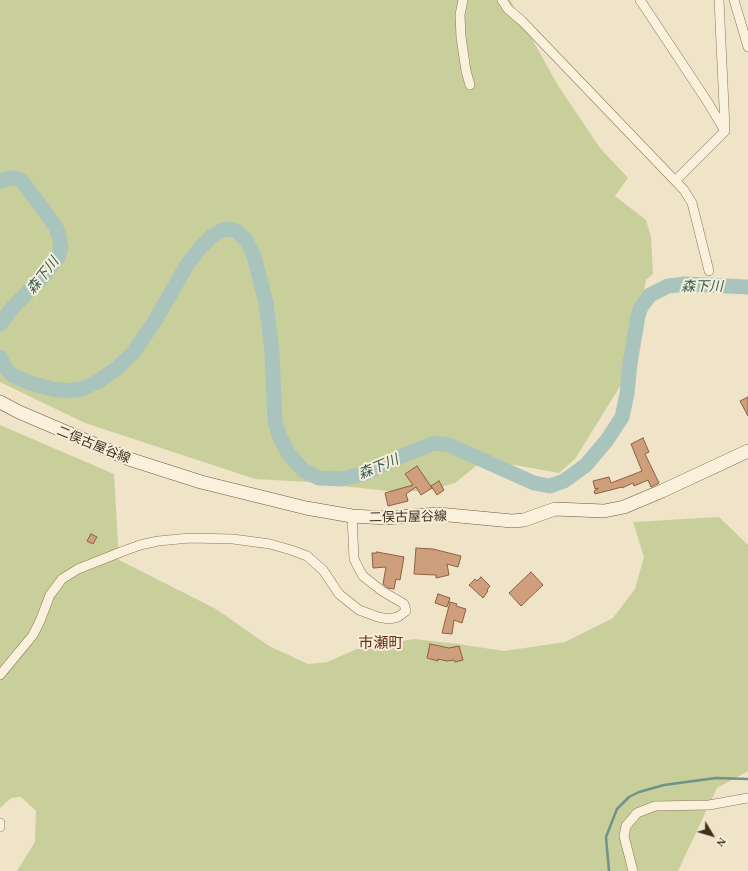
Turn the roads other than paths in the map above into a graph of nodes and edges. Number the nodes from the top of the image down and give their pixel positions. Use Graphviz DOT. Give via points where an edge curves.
graph roads {
  1 [pos="464,0"];
  2 [pos="502,0"];
  3 [pos="640,0"];
  4 [pos="720,0"];
  5 [pos="734,0"];
  6 [pos="748,47"];
  7 [pos="470,85"];
  8 [pos="725,131"];
  9 [pos="676,180"];
  10 [pos="709,271"];
  11 [pos="0,402"];
  12 [pos="748,450"];
  13 [pos="352,516"];
  14 [pos="0,675"];
  15 [pos="748,798"];
  16 [pos="0,823"];
  17 [pos="0,827"];
  18 [pos="633,871"];
  1 -- 7 [label="street" via="460,15 461,37"];
  2 -- 9 [label="street"];
  3 -- 8 [label="street"];
  4 -- 8 [label="street"];
  5 -- 6 [label="street"];
  8 -- 9 [label="street"];
  9 -- 10 [label="street" via="692,203"];
  11 -- 13 [label="main road, 二俣古屋谷線" via="129,459 201,482 306,508"];
  12 -- 13 [label="main road, 二俣古屋谷線" via="636,502 604,511 555,509 524,520 438,514 386,518"];
  13 -- 14 [label="street" via="354,559 363,576 404,604 406,611 398,617 378,618 359,610 339,594 323,570 307,556 291,550 233,539 190,538 158,541 140,545 78,569 62,579 50,595 34,635"];
  15 -- 18 [label="street" via="709,805 655,806 637,813 626,826 624,836"];
  16 -- 17 [label="street"];
}
